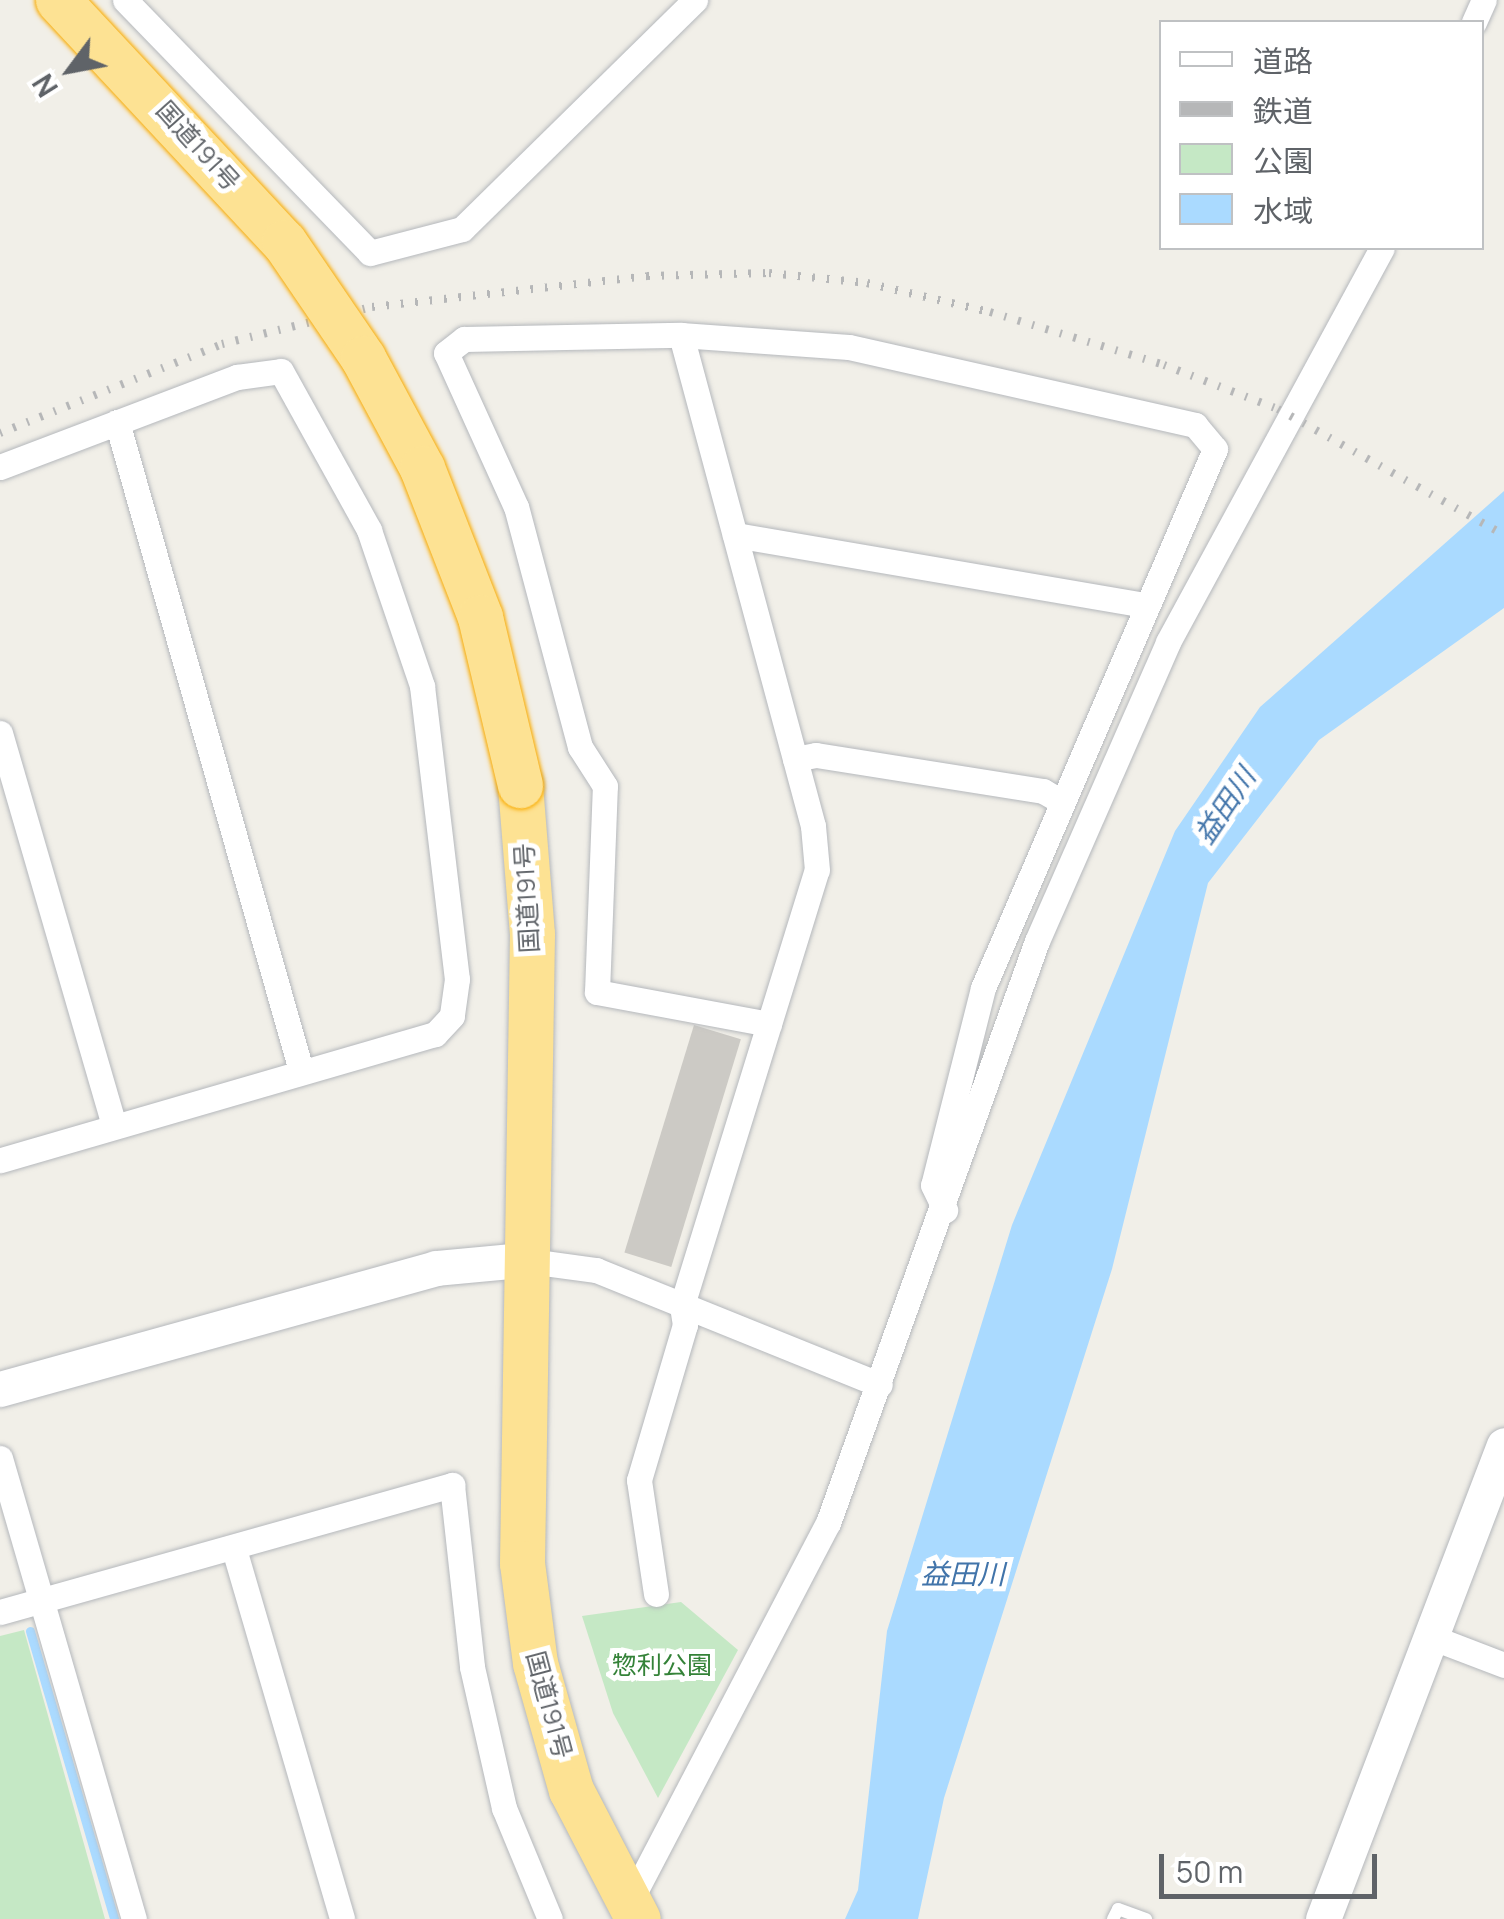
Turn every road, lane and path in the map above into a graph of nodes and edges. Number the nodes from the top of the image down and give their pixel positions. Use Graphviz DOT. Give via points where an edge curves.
graph roads {
  1 [pos="58,0"];
  2 [pos="126,0"];
  3 [pos="695,0"];
  4 [pos="1381,250"];
  5 [pos="681,335"];
  6 [pos="117,422"];
  7 [pos="0,466"];
  8 [pos="735,535"];
  9 [pos="1144,605"];
  10 [pos="0,733"];
  11 [pos="795,759"];
  12 [pos="1060,802"];
  13 [pos="769,1024"];
  14 [pos="300,1067"];
  15 [pos="113,1123"];
  16 [pos="0,1160"];
  17 [pos="945,1210"];
  18 [pos="522,1260"];
  19 [pos="682,1305"];
  20 [pos="880,1386"];
  21 [pos="0,1389"];
  22 [pos="1504,1446"];
  23 [pos="0,1458"];
  24 [pos="234,1549"];
  25 [pos="656,1594"];
  26 [pos="44,1598"];
  27 [pos="0,1612"];
  28 [pos="1431,1636"];
  29 [pos="1504,1665"];
  30 [pos="629,1915"];
  31 [pos="134,1919"];
  32 [pos="342,1919"];
  33 [pos="550,1919"];
  34 [pos="1113,1919"];
  35 [pos="1146,1919"];
  36 [pos="1323,1919"];
  1 -- 18 [label="highway, 国道191号, bridge" via="284,242 363,358 422,468 480,617 520,785 532,934"];
  2 -- 3 [label="street" via="370,253 462,230"];
  4 -- 17 [label="street" via="1168,642 1037,941"];
  5 -- 8 [label="street"];
  5 -- 9 [label="street" via="849,347 1195,425 1215,450"];
  5 -- 13 [label="street" via="464,339 446,352 516,507 580,747 604,786 598,992"];
  6 -- 7 [label="street"];
  6 -- 14 [label="street"];
  6 -- 14 [label="street" via="237,377 281,371 369,530 422,686 457,979 452,1016 435,1034"];
  8 -- 9 [label="street"];
  8 -- 11 [label="street"];
  9 -- 12 [label="street"];
  10 -- 15 [label="street"];
  11 -- 12 [label="street" via="816,756 1024,788"];
  11 -- 13 [label="street" via="817,870"];
  12 -- 17 [label="street" via="982,988 933,1185"];
  13 -- 19 [label="street"];
  14 -- 15 [label="street"];
  15 -- 16 [label="street"];
  17 -- 20 [label="street"];
  18 -- 19 [label="street" via="596,1270"];
  18 -- 21 [label="street" via="436,1268"];
  18 -- 30 [label="highway, 国道191号" via="522,1563 534,1663 572,1790"];
  19 -- 20 [label="street"];
  19 -- 25 [label="street" via="686,1325 640,1480"];
  20 -- 30 [label="street" via="828,1523"];
  22 -- 28 [label="street"];
  23 -- 26 [label="street"];
  24 -- 26 [label="street"];
  24 -- 32 [label="street"];
  24 -- 33 [label="street" via="452,1485 472,1666 504,1808"];
  26 -- 27 [label="street"];
  26 -- 31 [label="street"];
  28 -- 29 [label="street"];
  28 -- 36 [label="street"];
  34 -- 35 [label="lane" via="1118,1909"];
}
